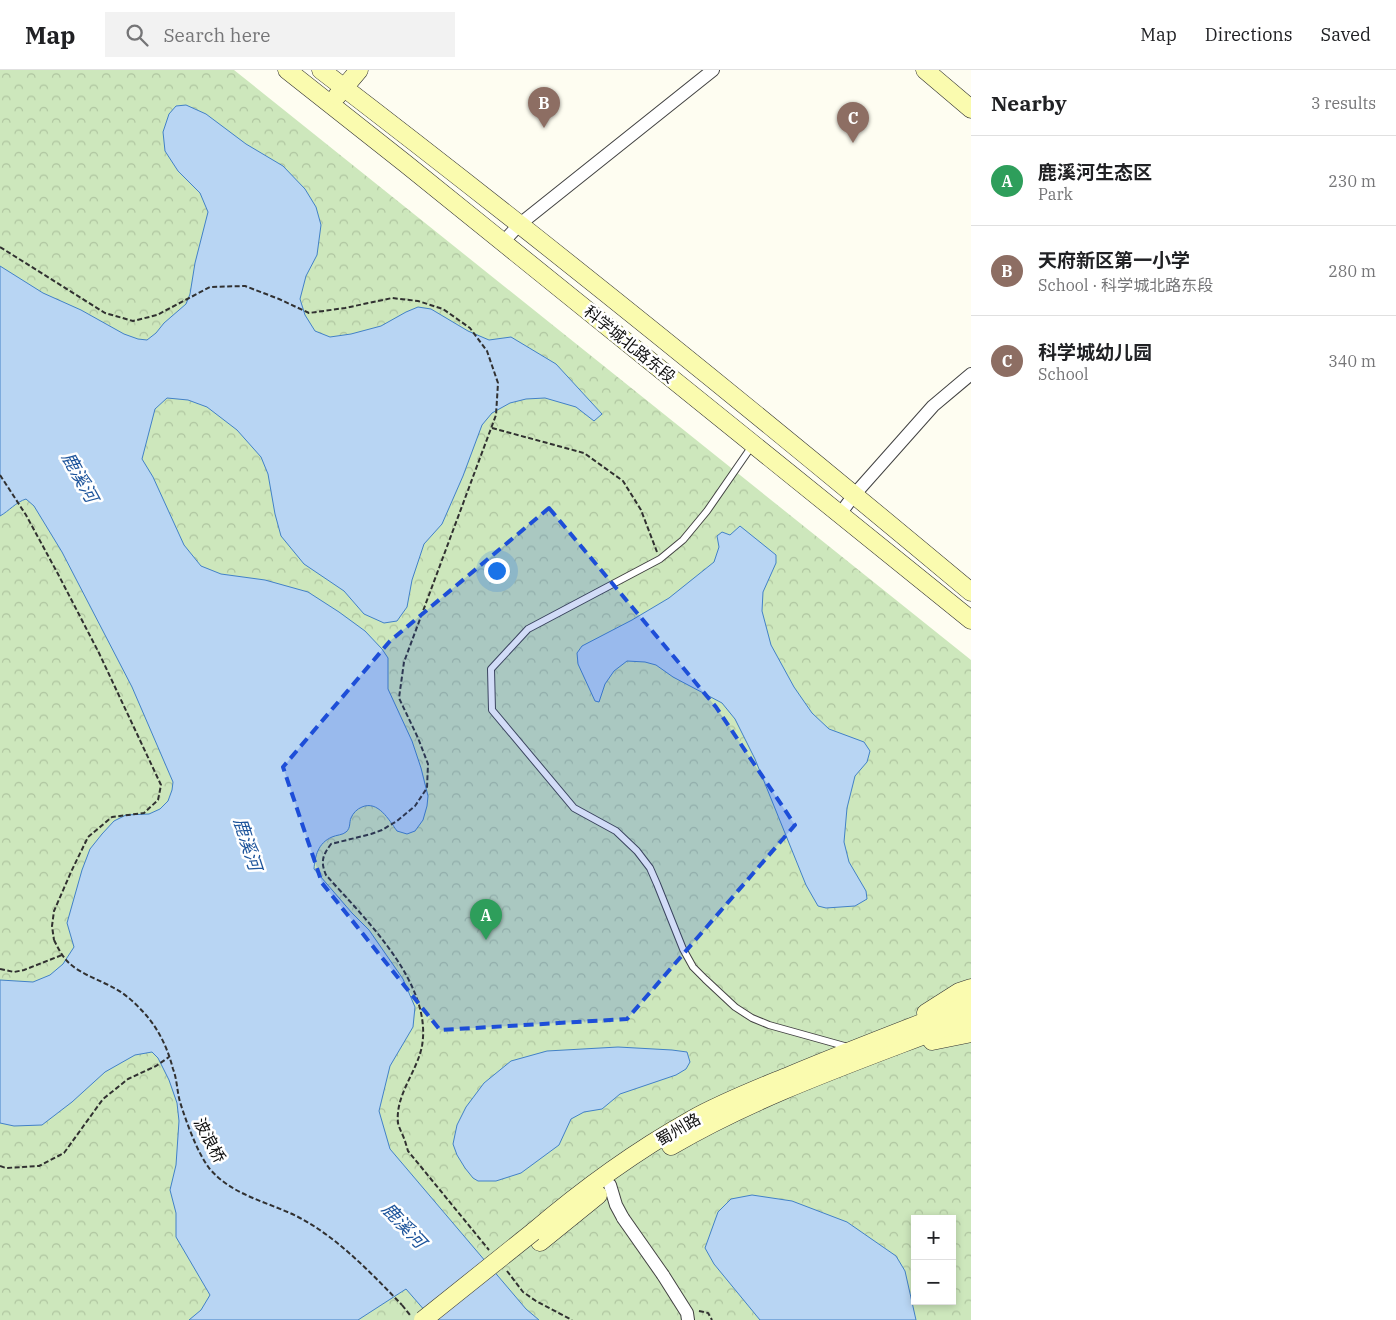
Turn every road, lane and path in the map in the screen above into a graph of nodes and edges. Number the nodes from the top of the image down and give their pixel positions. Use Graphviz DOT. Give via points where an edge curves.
graph roads {
  1 [pos="287,70"];
  2 [pos="321,70"];
  3 [pos="359,70"];
  4 [pos="713,70"];
  5 [pos="925,70"];
  6 [pos="344,88"];
  7 [pos="331,104"];
  8 [pos="971,109"];
  9 [pos="520,224"];
  10 [pos="503,242"];
  11 [pos="0,247"];
  12 [pos="971,374"];
  13 [pos="492,428"];
  14 [pos="754,444"];
  15 [pos="0,475"];
  16 [pos="854,495"];
  17 [pos="840,514"];
  18 [pos="660,558"];
  19 [pos="971,592"];
  20 [pos="971,620"];
  21 [pos="62,955"];
  22 [pos="0,969"];
  23 [pos="971,988"];
  24 [pos="971,1004"];
  25 [pos="971,1018"];
  26 [pos="971,1033"];
  27 [pos="892,1041"];
  28 [pos="854,1048"];
  29 [pos="169,1056"];
  30 [pos="0,1166"];
  31 [pos="610,1185"];
  32 [pos="536,1236"];
  33 [pos="493,1254"];
  34 [pos="505,1269"];
  35 [pos="688,1317"];
  36 [pos="415,1320"];
  37 [pos="423,1320"];
  38 [pos="442,1320"];
  39 [pos="572,1320"];
  40 [pos="712,1320"];
  1 -- 7 [label="main road, 科学城北路东段"];
  2 -- 6 [label="main road, 科学城北路东段"];
  3 -- 6 [label="main road"];
  4 -- 9 [label="street"];
  5 -- 8 [label="main road"];
  6 -- 7 [label="main road"];
  6 -- 9 [label="main road, 科学城北路东段"];
  7 -- 10 [label="main road, 科学城北路东段"];
  9 -- 10 [label="street"];
  9 -- 16 [label="main road, 科学城北路东段"];
  10 -- 14 [label="main road, 科学城北路东段"];
  11 -- 13 [label="path" via="105,314 133,321 172,308 210,287 245,286 309,313 392,298 418,301 442,309 470,328 487,351 498,383"];
  12 -- 16 [label="street" via="933,406"];
  13 -- 18 [label="path" via="584,454 623,481 641,510"];
  13 -- 33 [label="path, bridge" via="404,662 399,698 428,764 427,788 415,806 382,830 331,844 323,855 323,868 387,944 419,1004 422,1047 400,1100 398,1123 408,1151"];
  14 -- 17 [label="main road, 科学城北路东段"];
  14 -- 18 [label="lane" via="707,511 683,540"];
  15 -- 21 [label="path, 波浪桥, bridge" via="26,515 99,653 161,785 158,800 144,812 112,816 88,837 54,911 54,940"];
  16 -- 17 [label="street"];
  16 -- 19 [label="main road, 科学城北路东段"];
  17 -- 20 [label="main road, 科学城北路东段"];
  18 -- 28 [label="lane" via="528,630 491,669 492,710 574,808 616,831 637,851 650,868 693,967 718,993 734,1007 769,1025"];
  21 -- 22 [label="path" via="24,970"];
  21 -- 29 [label="path, 波浪桥, bridge" via="77,970 117,989 137,1005 158,1031"];
  23 -- 27 [label="main road" via="960,992"];
  24 -- 27 [label="main road, 蜀州路"];
  25 -- 27 [label="main road, 蜀州路"];
  26 -- 27 [label="main road"];
  27 -- 28 [label="main road, 蜀州路"];
  27 -- 31 [label="main road, 蜀州路" via="689,1135"];
  28 -- 32 [label="main road, 蜀州路" via="738,1097 652,1143 567,1202"];
  29 -- 30 [label="path" via="128,1079 103,1099 64,1153 39,1166"];
  29 -- 36 [label="path, 波浪桥, bridge" via="180,1101 195,1143 209,1168 245,1195 301,1218 326,1234 378,1280"];
  31 -- 32 [label="main road, 蜀州路"];
  31 -- 35 [label="street, bridge" via="623,1218"];
  32 -- 37 [label="main road, 蜀州路, bridge"];
  32 -- 38 [label="main road, 蜀州路"];
  34 -- 39 [label="path, bridge" via="523,1292"];
  35 -- 40 [label="path" via="699,1311 708,1313"];
}
